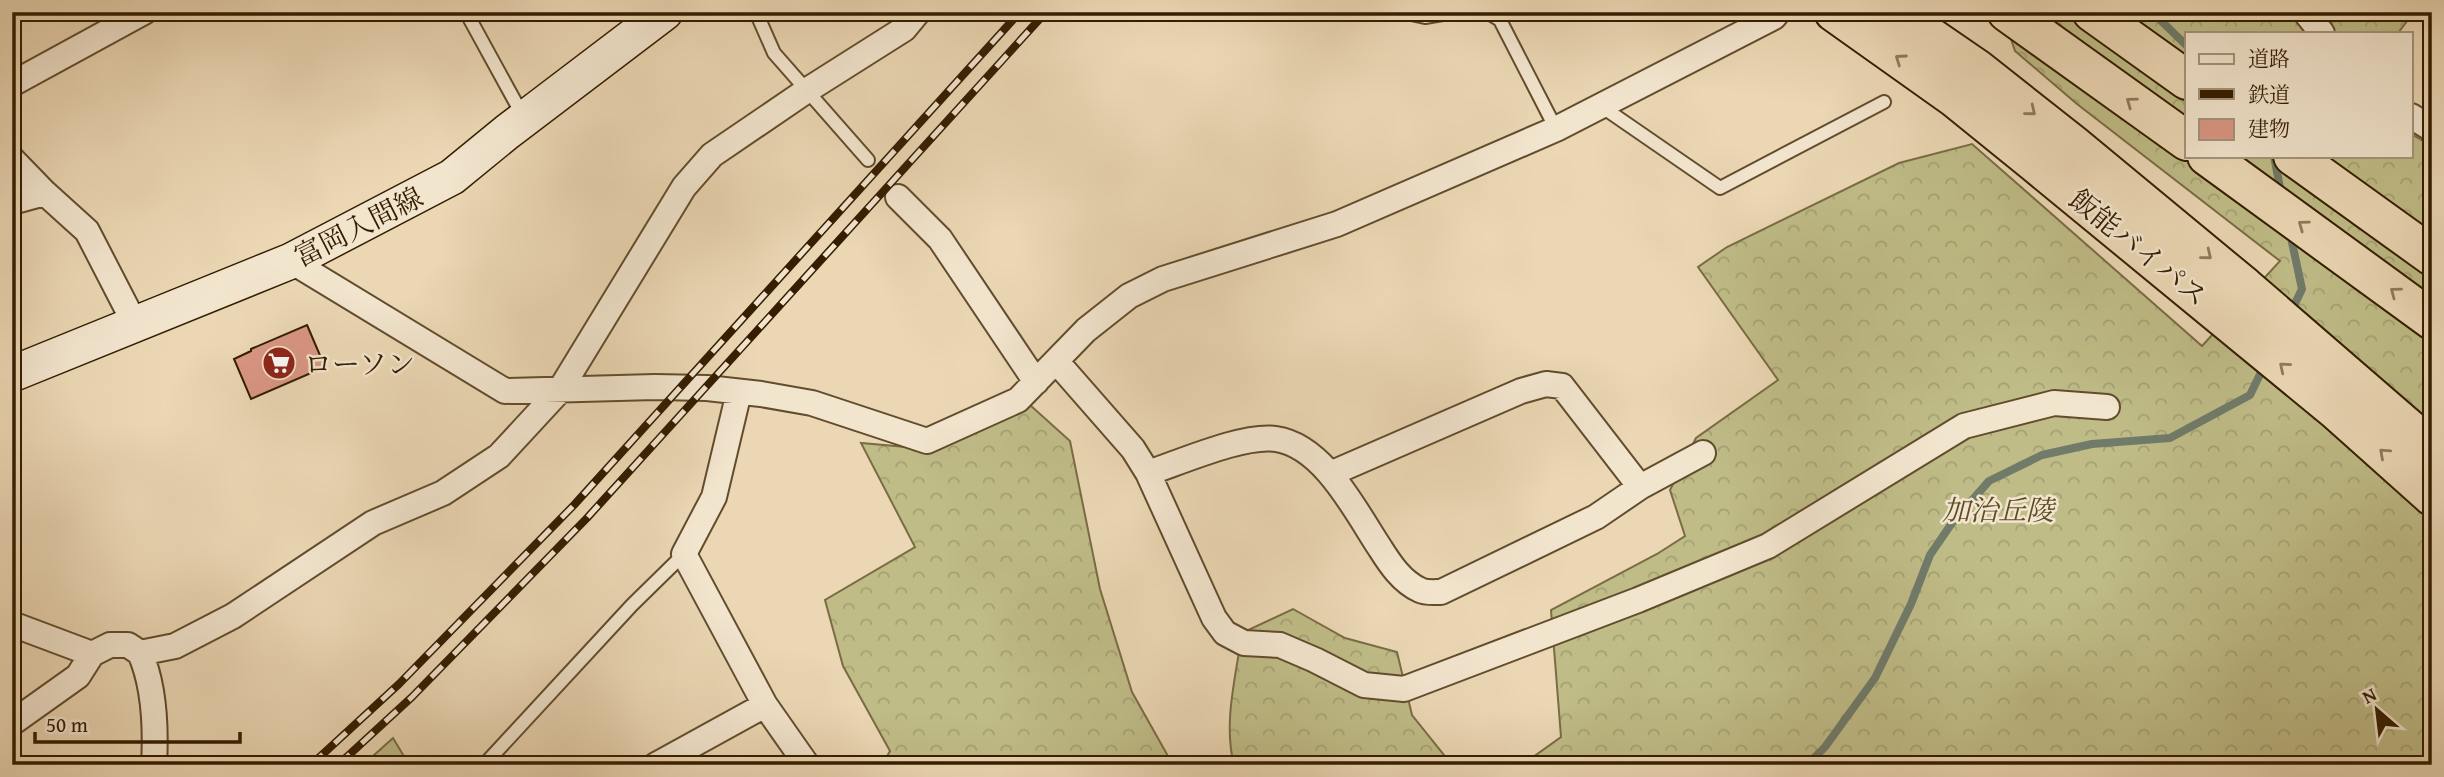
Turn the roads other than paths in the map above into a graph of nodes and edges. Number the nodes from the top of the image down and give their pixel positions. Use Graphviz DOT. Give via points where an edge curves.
graph roads {
  1 [pos="144,12"];
  2 [pos="466,12"];
  3 [pos="666,12"];
  4 [pos="756,12"];
  5 [pos="918,12"];
  6 [pos="1402,12"];
  7 [pos="1454,12"];
  8 [pos="1487,12"];
  9 [pos="1778,12"];
  10 [pos="1834,12"];
  11 [pos="1894,12"];
  12 [pos="2007,12"];
  13 [pos="2092,12"];
  14 [pos="2305,12"];
  15 [pos="2321,32"];
  16 [pos="2185,79"];
  17 [pos="1966,83"];
  18 [pos="12,84"];
  19 [pos="806,91"];
  20 [pos="1884,102"];
  21 [pos="1601,106"];
  22 [pos="2412,117"];
  23 [pos="524,120"];
  24 [pos="1556,129"];
  25 [pos="2432,129"];
  26 [pos="2185,141"];
  27 [pos="2210,158"];
  28 [pos="2296,158"];
  29 [pos="12,159"];
  30 [pos="868,160"];
  31 [pos="45,193"];
  32 [pos="898,197"];
  33 [pos="12,202"];
  34 [pos="2432,256"];
  35 [pos="291,261"];
  36 [pos="2432,320"];
  37 [pos="135,324"];
  38 [pos="1056,361"];
  39 [pos="12,374"];
  40 [pos="1036,382"];
  41 [pos="560,390"];
  42 [pos="739,392"];
  43 [pos="2347,397"];
  44 [pos="2107,407"];
  45 [pos="2432,450"];
  46 [pos="1703,453"];
  47 [pos="1148,473"];
  48 [pos="1330,474"];
  49 [pos="1640,486"];
  50 [pos="2432,496"];
  51 [pos="684,554"];
  52 [pos="12,624"];
  53 [pos="140,653"];
  54 [pos="92,654"];
  55 [pos="765,705"];
  56 [pos="12,723"];
  57 [pos="154,765"];
  58 [pos="484,765"];
  59 [pos="656,765"];
  60 [pos="807,765"];
  1 -- 18 [label="street"];
  2 -- 23 [label="lane"];
  3 -- 23 [label="main road, 富岡入間線"];
  4 -- 19 [label="lane" via="774,53"];
  5 -- 19 [label="street" via="904,29"];
  6 -- 7 [label="lane" via="1424,17"];
  8 -- 24 [label="lane" via="1500,20"];
  9 -- 21 [label="street"];
  17 -- 10 [label="highway, 飯能バイパス, one-way"];
  11 -- 17 [label="highway, 飯能バイパス"];
  26 -- 12 [label="highway, one-way"];
  13 -- 16 [label="highway"];
  14 -- 15 [label="street"];
  17 -- 43 [label="highway, 飯能バイパス"];
  19 -- 30 [label="lane"];
  19 -- 41 [label="street" via="712,155 684,187"];
  20 -- 21 [label="lane" via="1720,188"];
  21 -- 24 [label="street"];
  22 -- 25 [label="street"];
  23 -- 35 [label="main road, 富岡入間線" via="452,177"];
  24 -- 38 [label="street" via="1337,224 1163,279 1118,305"];
  36 -- 27 [label="highway, one-way"];
  28 -- 34 [label="highway"];
  29 -- 31 [label="street"];
  31 -- 33 [label="street"];
  31 -- 37 [label="street" via="87,231"];
  32 -- 40 [label="street" via="940,239"];
  35 -- 37 [label="main road, 富岡入間線"];
  35 -- 41 [label="street" via="505,391"];
  37 -- 39 [label="main road, 富岡入間線"];
  38 -- 40 [label="street"];
  38 -- 47 [label="street" via="1133,449"];
  40 -- 42 [label="street" via="1018,400 927,441 812,404"];
  41 -- 42 [label="street" via="655,387"];
  41 -- 53 [label="street" via="499,456 443,493 373,523 233,616 175,646"];
  42 -- 51 [label="street" via="714,496"];
  43 -- 45 [label="highway, 飯能バイパス"];
  50 -- 43 [label="highway, 飯能バイパス, one-way"];
  44 -- 47 [label="street" via="2054,403 1965,426 1768,547 1404,689 1364,685 1280,645 1244,643 1225,633"];
  46 -- 49 [label="street"];
  47 -- 48 [label="street" via="1241,442 1276,438 1302,448"];
  48 -- 49 [label="street" via="1546,384 1562,386"];
  48 -- 49 [label="street" via="1394,569 1422,592 1441,592 1596,517"];
  51 -- 55 [label="street"];
  51 -- 58 [label="lane"];
  52 -- 54 [label="street"];
  53 -- 54 [label="street" via="128,645 110,645"];
  53 -- 57 [label="street" via="151,694"];
  54 -- 56 [label="street" via="78,676"];
  55 -- 59 [label="street"];
  55 -- 60 [label="street"];
}
